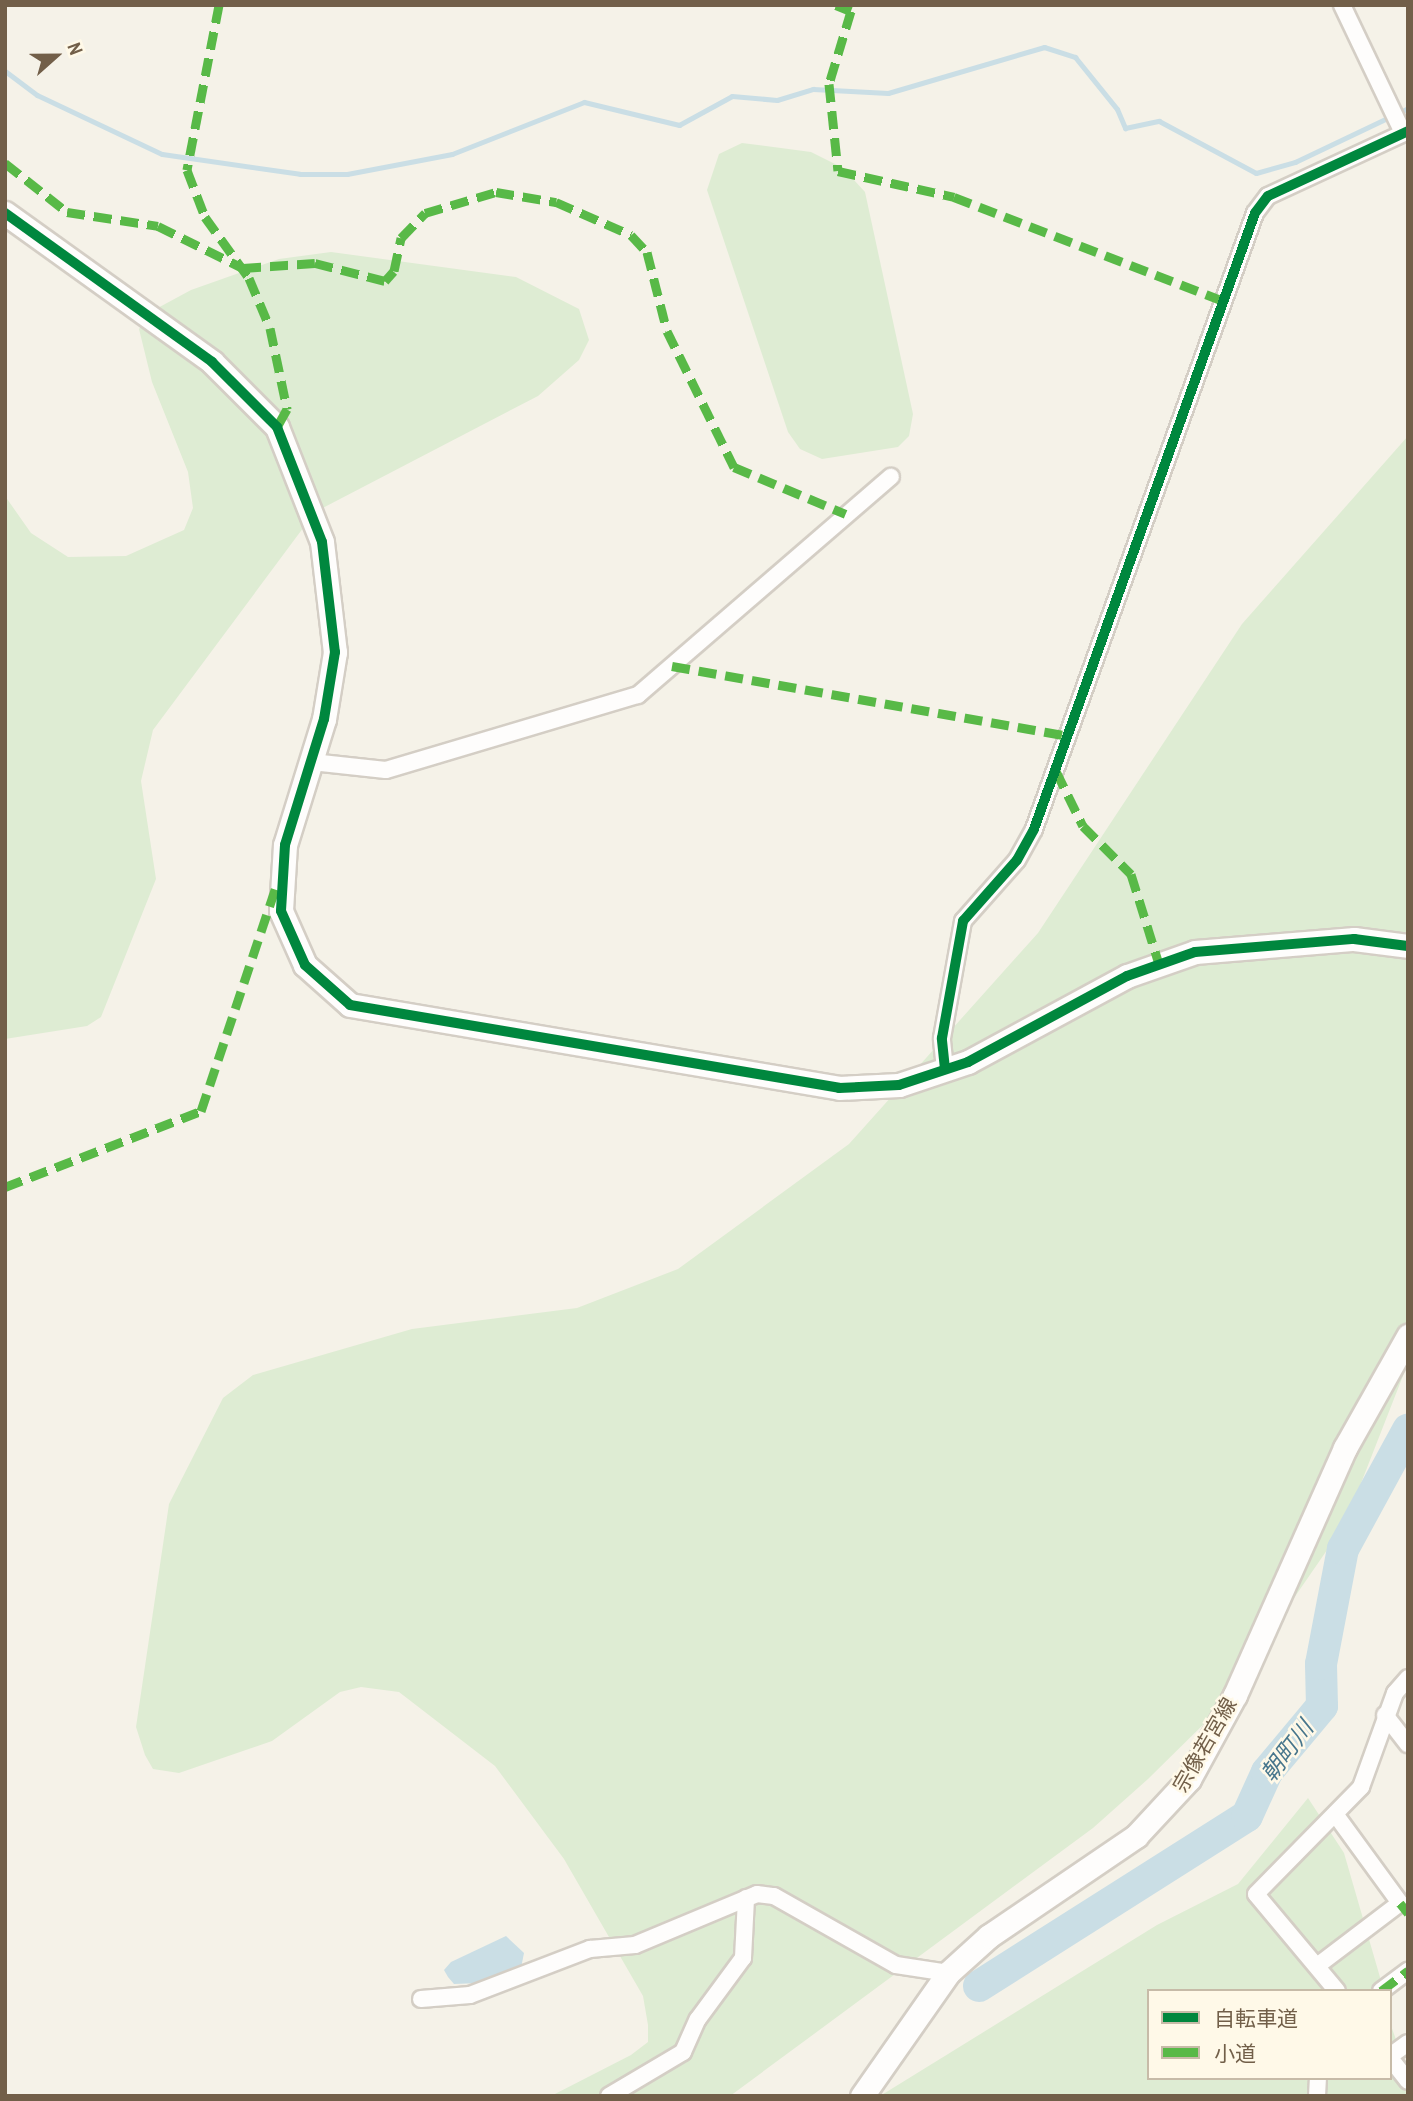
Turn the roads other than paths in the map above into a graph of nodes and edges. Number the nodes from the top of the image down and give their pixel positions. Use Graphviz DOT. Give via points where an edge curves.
graph roads {
  1 [pos="1342,5"];
  2 [pos="1405,132"];
  3 [pos="5,213"];
  4 [pos="891,477"];
  5 [pos="312,762"];
  6 [pos="1408,946"];
  7 [pos="945,1069"];
  8 [pos="1408,1336"];
  9 [pos="1408,1678"];
  10 [pos="1385,1715"];
  11 [pos="1408,1744"];
  12 [pos="1335,1814"];
  13 [pos="746,1898"];
  14 [pos="1404,1908"];
  15 [pos="1317,1966"];
  16 [pos="1408,1970"];
  17 [pos="948,1973"];
  18 [pos="1335,1989"];
  19 [pos="1384,1989"];
  20 [pos="421,1999"];
  21 [pos="1408,2043"];
  22 [pos="1392,2055"];
  23 [pos="1392,2060"];
  24 [pos="1408,2081"];
  25 [pos="609,2096"];
  26 [pos="862,2096"];
  1 -- 2 [label="street"];
  2 -- 7 [label="street" via="1268,196 1255,213 1034,829 1010,869 962,921 942,1038"];
  3 -- 5 [label="street" via="212,362 277,427 322,542 334,606 332,676"];
  4 -- 5 [label="street" via="638,695 386,770"];
  5 -- 7 [label="street" via="285,845 281,911 305,965 350,1005 839,1088 899,1085"];
  6 -- 7 [label="street" via="1354,939 1195,951 1127,975"];
  8 -- 17 [label="street, 宗像若宮線" via="1345,1448 1235,1695 1189,1779 1136,1836 989,1936"];
  9 -- 10 [label="street"];
  10 -- 11 [label="street"];
  10 -- 12 [label="street" via="1361,1787"];
  12 -- 14 [label="street"];
  12 -- 15 [label="street" via="1256,1894"];
  13 -- 17 [label="street" via="774,1896 896,1965"];
  13 -- 20 [label="street" via="635,1945 590,1949 470,1995"];
  13 -- 25 [label="street" via="743,1958 698,2019 683,2052"];
  14 -- 15 [label="street"];
  15 -- 18 [label="street"];
  16 -- 19 [label="street"];
  17 -- 26 [label="street, 宗像若宮線"];
  21 -- 22 [label="street"];
  23 -- 24 [label="street"];
}
